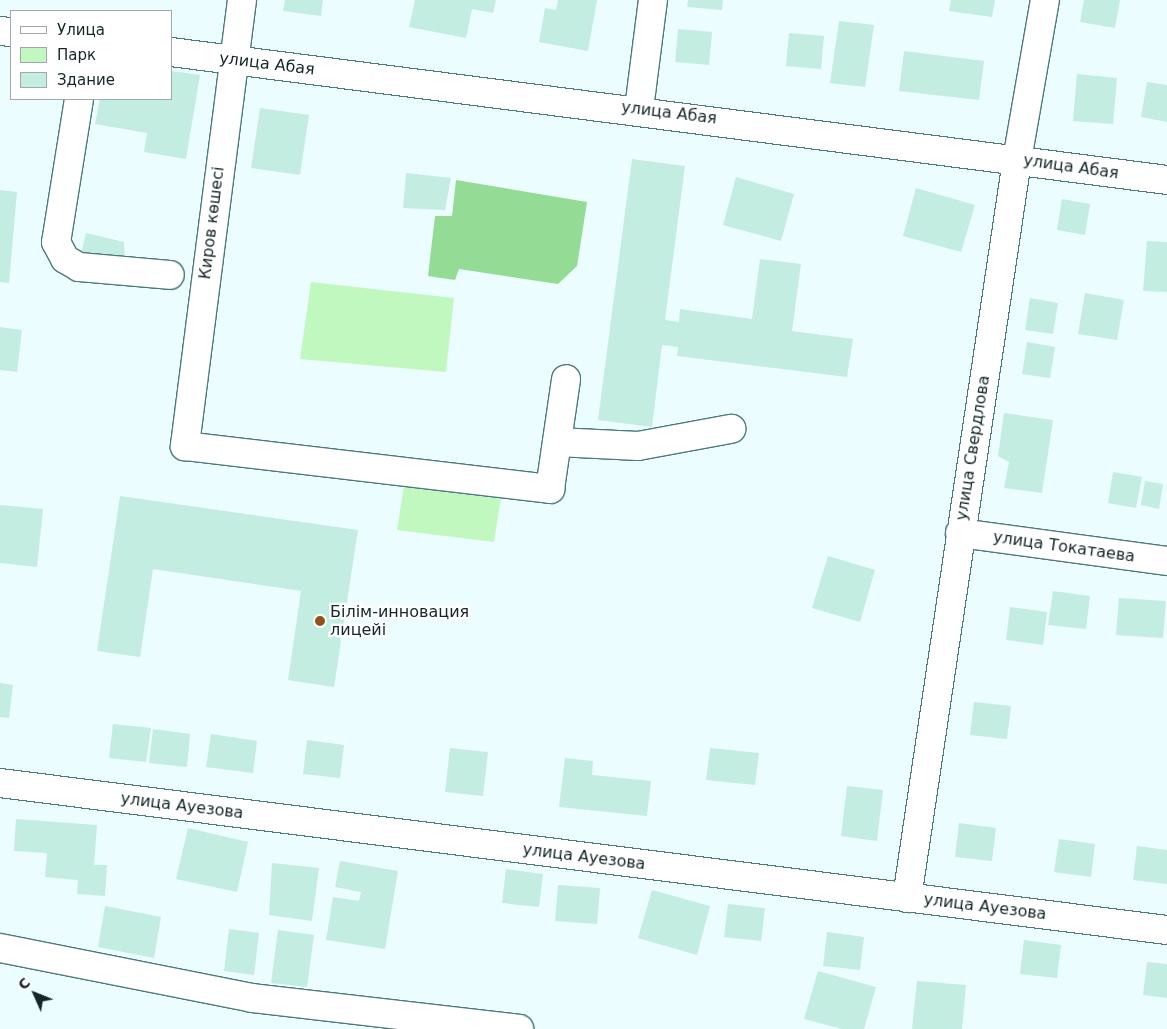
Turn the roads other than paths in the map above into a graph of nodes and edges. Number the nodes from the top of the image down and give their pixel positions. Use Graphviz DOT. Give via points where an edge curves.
graph roads {
  1 [pos="242,0"];
  2 [pos="653,0"];
  3 [pos="1046,0"];
  4 [pos="172,52"];
  5 [pos="231,60"];
  6 [pos="79,100"];
  7 [pos="639,109"];
  8 [pos="1017,160"];
  9 [pos="1167,180"];
  10 [pos="170,275"];
  11 [pos="566,380"];
  12 [pos="730,429"];
  13 [pos="557,442"];
  14 [pos="960,533"];
  15 [pos="1167,561"];
  16 [pos="0,783"];
  17 [pos="907,898"];
  18 [pos="1167,930"];
  19 [pos="0,948"];
  20 [pos="518,1029"];
  1 -- 5 [label="street, Киров көшесі"];
  2 -- 7 [label="street"];
  3 -- 8 [label="street, улица Свердлова"];
  4 -- 5 [label="street, улица Абая"];
  5 -- 7 [label="street, улица Абая"];
  5 -- 13 [label="street, Киров көшесі" via="184,446 550,489"];
  6 -- 10 [label="street" via="56,242 65,259 79,267"];
  7 -- 8 [label="street, улица Абая"];
  8 -- 9 [label="street, улица Абая"];
  8 -- 14 [label="street, улица Свердлова"];
  11 -- 13 [label="street"];
  12 -- 13 [label="street" via="638,446"];
  14 -- 15 [label="street, улица Токатаева"];
  14 -- 17 [label="street, улица Свердлова"];
  16 -- 17 [label="street, улица Ауезова"];
  17 -- 18 [label="street, улица Ауезова"];
  19 -- 20 [label="street" via="252,998"];
}
